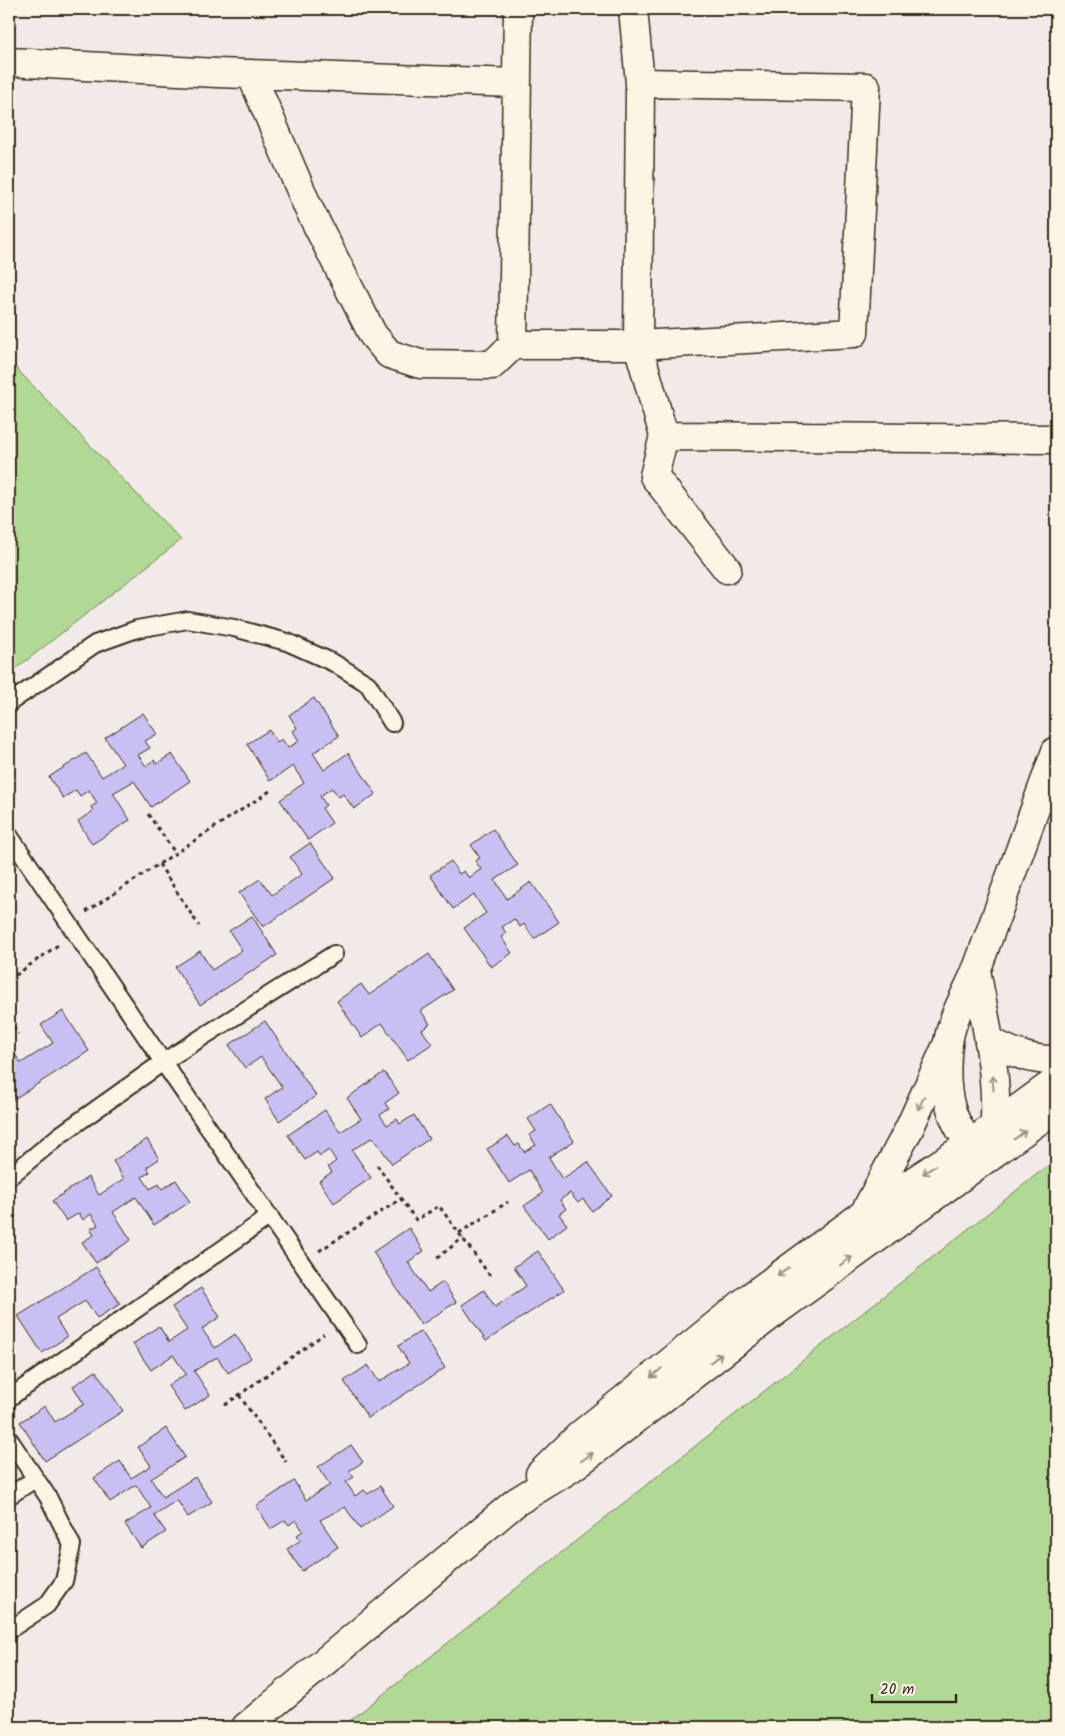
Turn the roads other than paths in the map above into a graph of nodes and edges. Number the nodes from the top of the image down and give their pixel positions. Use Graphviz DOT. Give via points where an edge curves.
graph roads {
  1 [pos="518,9"];
  2 [pos="633,9"];
  3 [pos="9,62"];
  4 [pos="251,74"];
  5 [pos="517,83"];
  6 [pos="640,83"];
  7 [pos="513,345"];
  8 [pos="638,345"];
  9 [pos="664,436"];
  10 [pos="1056,439"];
  11 [pos="727,569"];
  12 [pos="9,703"];
  13 [pos="392,723"];
  14 [pos="1056,751"];
  15 [pos="9,835"];
  16 [pos="334,954"];
  17 [pos="976,970"];
  18 [pos="989,1041"];
  19 [pos="948,1043"];
  20 [pos="1056,1060"];
  21 [pos="163,1062"];
  22 [pos="1056,1081"];
  23 [pos="1056,1108"];
  24 [pos="996,1126"];
  25 [pos="980,1150"];
  26 [pos="9,1177"];
  27 [pos="865,1212"];
  28 [pos="270,1216"];
  29 [pos="358,1344"];
  30 [pos="9,1398"];
  31 [pos="9,1439"];
  32 [pos="35,1479"];
  33 [pos="9,1496"];
  34 [pos="516,1502"];
  35 [pos="9,1630"];
  36 [pos="246,1727"];
  1 -- 5 [label="street"];
  2 -- 6 [label="street"];
  3 -- 4 [label="street"];
  4 -- 5 [label="street"];
  4 -- 7 [label="street" via="308,207 373,335 388,354 420,364 492,365"];
  5 -- 7 [label="street"];
  6 -- 8 [label="street"];
  6 -- 8 [label="street" via="866,87 854,332"];
  7 -- 8 [label="street"];
  8 -- 9 [label="street"];
  9 -- 10 [label="street"];
  9 -- 11 [label="street" via="654,476"];
  12 -- 13 [label="lane" via="95,644 137,629 188,620 287,642 334,663 368,684"];
  14 -- 17 [label="street"];
  15 -- 21 [label="lane"];
  16 -- 21 [label="lane"];
  17 -- 18 [label="street"];
  17 -- 19 [label="street"];
  18 -- 20 [label="street" via="1009,1052"];
  24 -- 18 [label="street, one-way"];
  19 -- 25 [label="street" via="947,1087 953,1117"];
  19 -- 27 [label="street, one-way"];
  21 -- 26 [label="lane" via="60,1135"];
  21 -- 28 [label="lane"];
  22 -- 24 [label="street"];
  25 -- 23 [label="street, one-way"];
  24 -- 25 [label="street"];
  25 -- 27 [label="street, one-way"];
  34 -- 25 [label="street, one-way" via="598,1449"];
  27 -- 34 [label="street, one-way" via="753,1295 579,1436"];
  28 -- 29 [label="lane"];
  28 -- 30 [label="lane"];
  31 -- 32 [label="lane"];
  32 -- 33 [label="lane"];
  32 -- 35 [label="lane" via="48,1497 72,1545 64,1581 47,1605"];
  34 -- 36 [label="street"];
}
